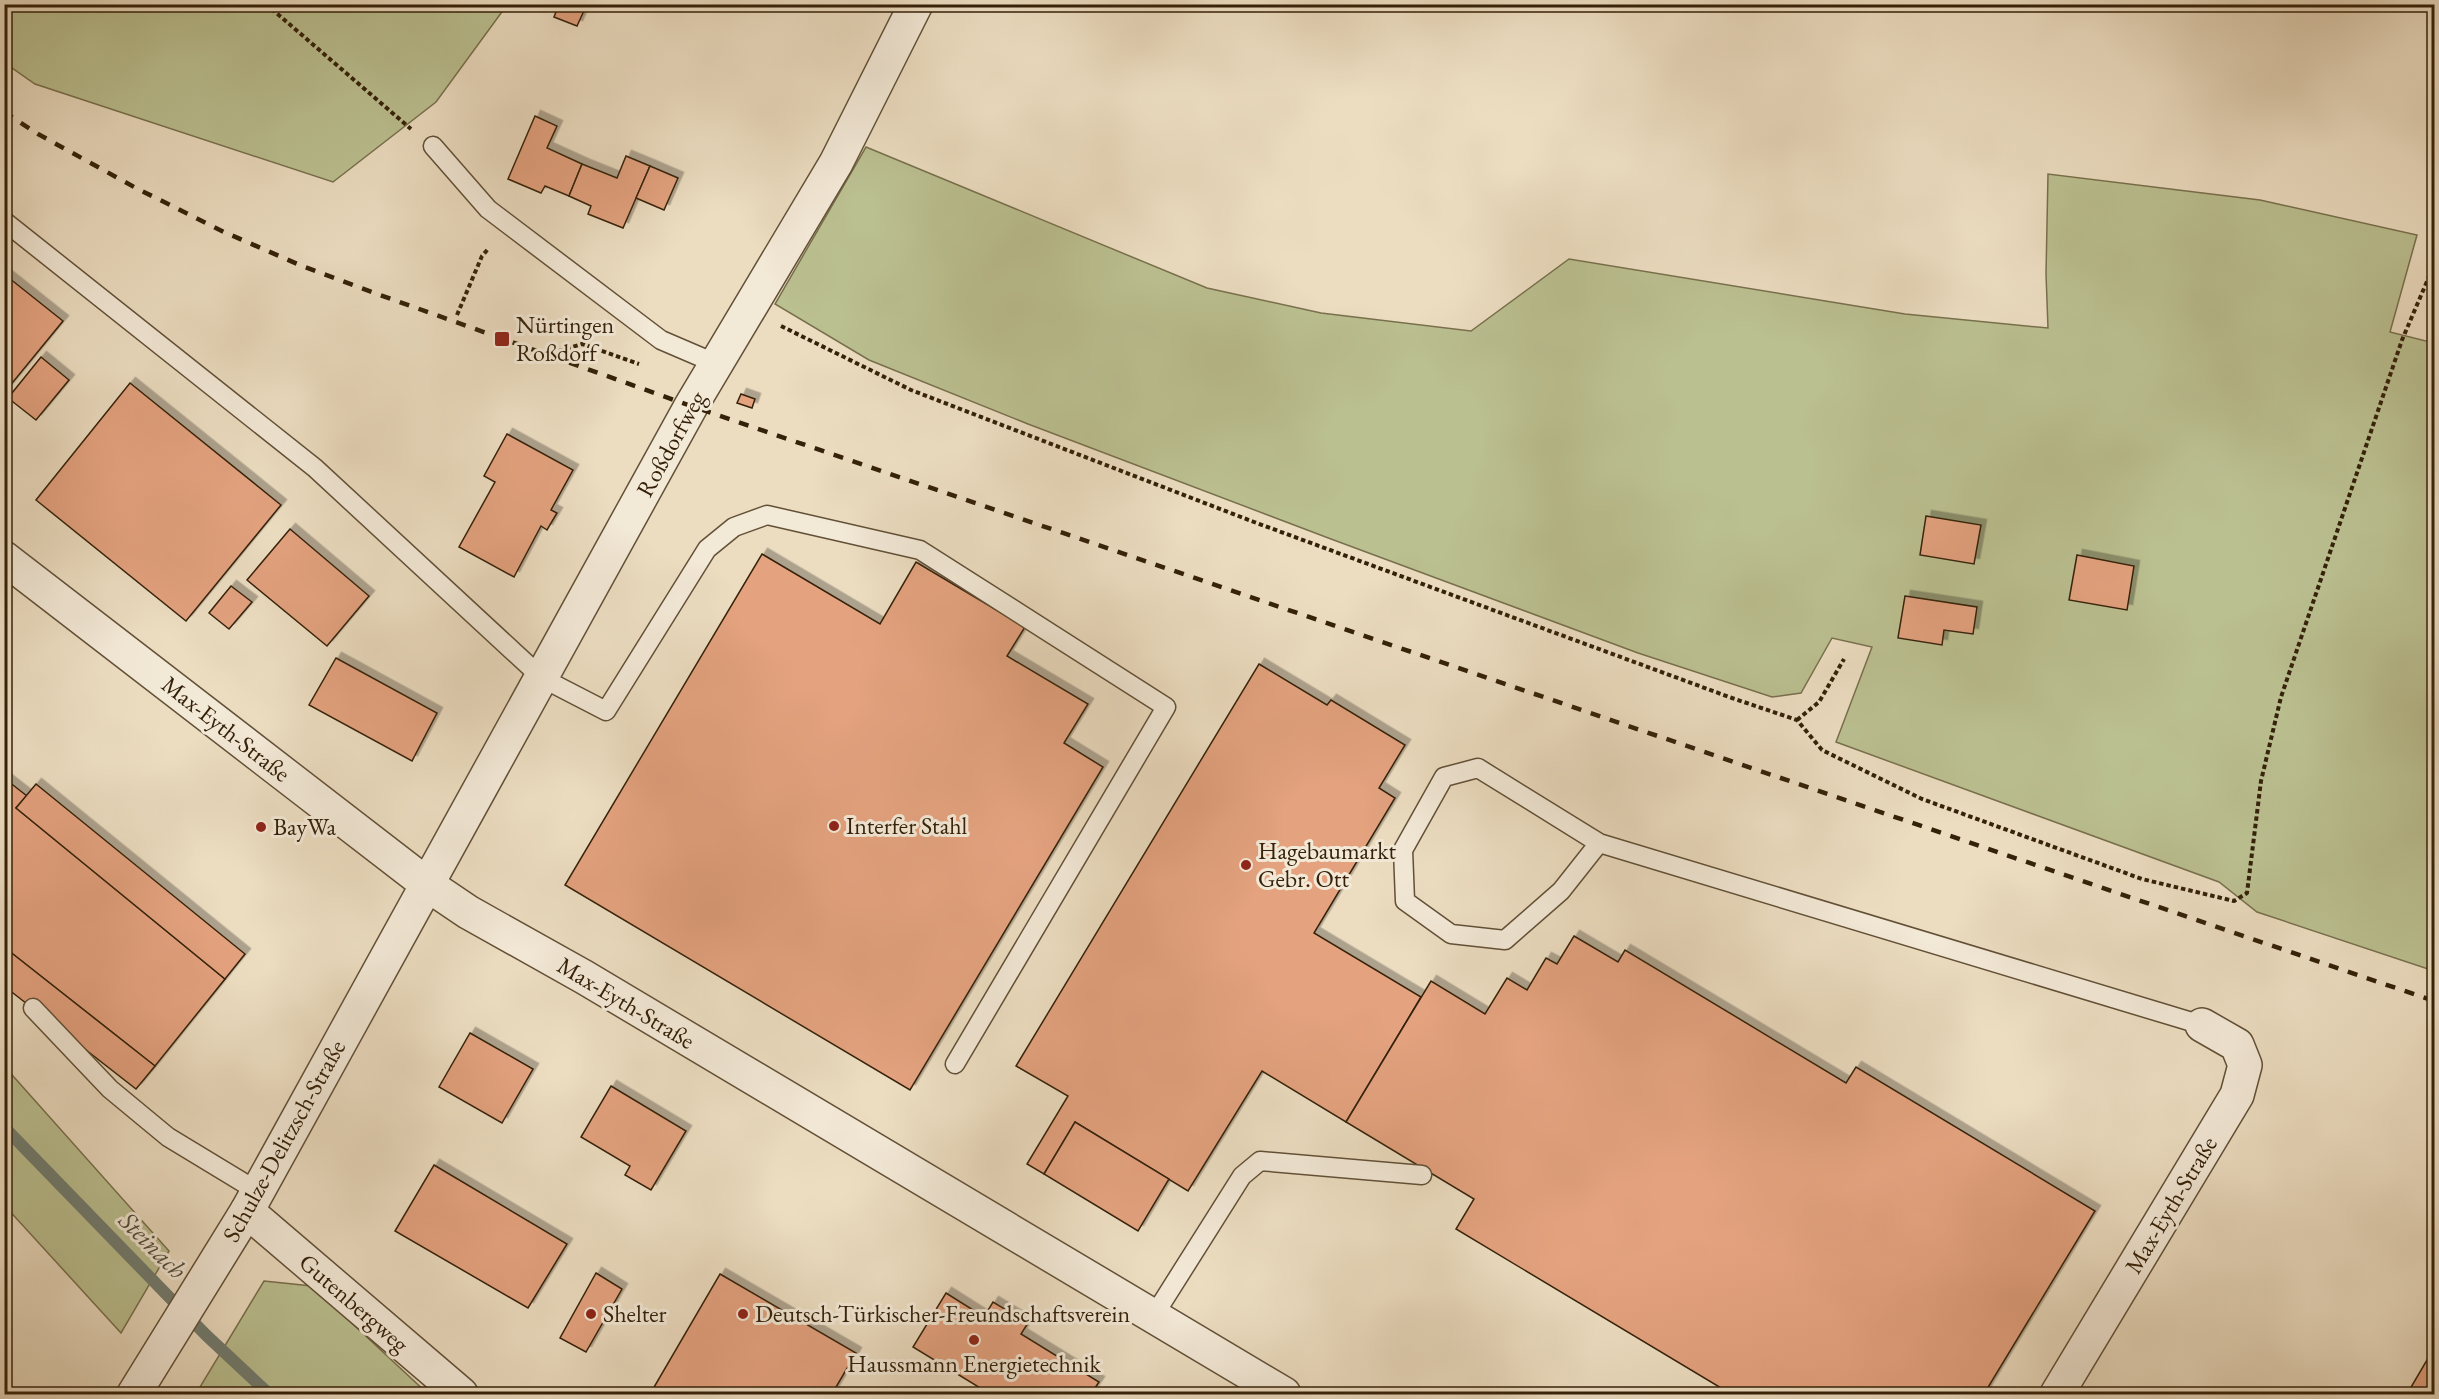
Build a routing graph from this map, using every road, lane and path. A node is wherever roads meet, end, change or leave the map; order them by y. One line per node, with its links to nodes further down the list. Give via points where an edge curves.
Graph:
1 (266, 4): 3 (path)
2 (910, 6): 7 (street, Roßdorfweg, via 836,163)
3 (433, 146): 9 (lane, via 488,209)
4 (4, 221): 14 (lane, via 315,468)
5 (476, 271): 8 (path)
6 (2431, 272): 15 (path, via 2402,340 2281,697 2261,781 2247,893 2234,901 2142,879 1922,799 1822,750)
7 (748, 310): 11 (street, Roßdorfweg); 15 (path, via 911,390 1254,522)
8 (457, 315)
9 (661, 340): 10 (path, via 652,368 582,344); 11 (lane)
10 (559, 351)
11 (717, 364): 14 (street, Roßdorfweg)
12 (4, 558): 17 (street, Max-Eyth-Straße)
13 (1844, 659): 15 (path, via 1819,702)
14 (542, 678): 17 (street, Roßdorfweg); 20 (lane, via 606,711 707,549 734,527 767,515 920,550 1166,707)
15 (1797, 720)
16 (1599, 843): 16 (lane, via 1478,768 1444,777 1403,850 1405,901 1451,934 1505,940 1561,891); 19 (lane)
17 (428, 885): 22 (street, Schulze-Delitzsch-Straße); 23 (street, Max-Eyth-Straße)
18 (33, 1008): 22 (lane, via 110,1089)
19 (2202, 1025): 27 (street, Max-Eyth-Straße, via 2237,1045 2246,1065 2237,1095)
20 (955, 1064)
21 (1422, 1175): 23 (lane, via 1260,1161 1242,1176)
22 (252, 1201): 24 (street, Schulze-Delitzsch-Straße); 25 (street, Gutenbergweg)
23 (1153, 1317): 26 (street, Max-Eyth-Straße)
24 (139, 1387)
25 (461, 1395)
26 (1284, 1395)
27 (2057, 1395)

